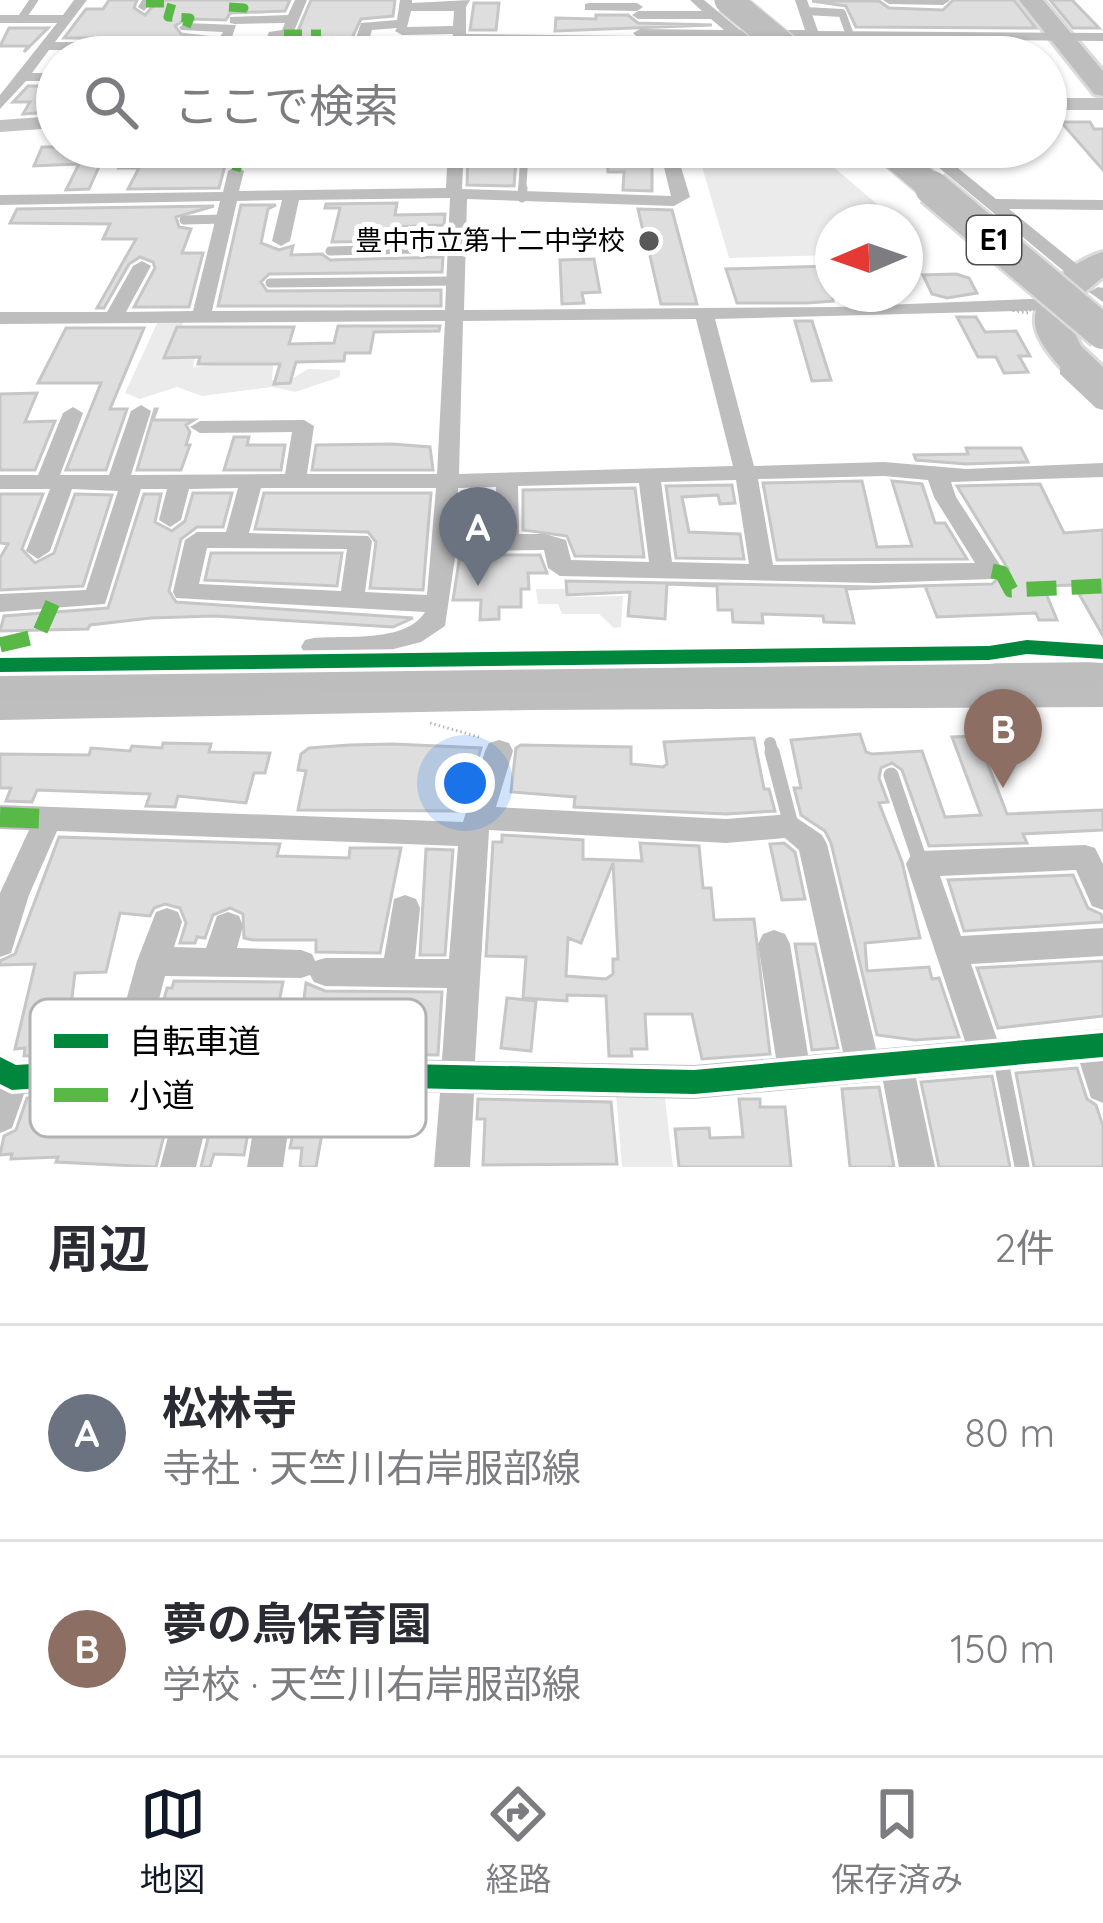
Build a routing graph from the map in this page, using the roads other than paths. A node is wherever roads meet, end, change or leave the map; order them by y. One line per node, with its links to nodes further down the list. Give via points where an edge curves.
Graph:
1 (81, 0): 21 (street)
2 (301, 0): 22 (street)
3 (696, 0): 13 (street); 14 (street)
4 (739, 0): 39 (street)
5 (889, 0): 6 (street)
6 (913, 0): 9 (street); 42 (street)
7 (1031, 0): 44 (highway)
8 (32, 2): 10 (street); 20 (lane)
9 (943, 2)
10 (0, 4)
11 (405, 4): 12 (street); 30 (street, via 403,24 367,26)
12 (462, 4): 32 (street)
13 (717, 5): 14 (street); 25 (street); 37 (highway); 38 (highway, bridge)
14 (637, 6): 16 (street); 33 (street)
15 (803, 6): 26 (street); 27 (lane, via 842,13)
16 (589, 7)
17 (233, 13): 22 (street); 23 (street)
18 (975, 17): 43 (street)
19 (0, 19): 20 (street)
20 (21, 19): 21 (street)
21 (67, 19): 28 (street)
22 (292, 19): 29 (street, via 287,33)
23 (186, 27)
24 (402, 31): 31 (street)
25 (736, 33): 34 (street); 35 (street); 36 (street)
26 (812, 34): 27 (street); 40 (street)
27 (850, 35): 41 (street)
28 (55, 36)
29 (274, 36)
30 (363, 36)
31 (424, 36)
32 (460, 36)
33 (641, 36)
34 (714, 36)
35 (740, 36)
36 (747, 36)
37 (765, 36)
38 (765, 36)
39 (771, 36)
40 (806, 36)
41 (867, 36)
42 (929, 36)
43 (982, 36)
44 (1061, 36)
45 (1103, 37): 46 (street)
46 (1067, 38)
47 (1067, 43): 51 (highway)
48 (36, 62): 49 (street)
49 (24, 77): 50 (street); 54 (street)
50 (36, 77)
51 (1103, 88)
52 (1067, 104): 53 (street)
53 (1103, 104)
54 (0, 105)
55 (36, 123): 56 (street)
56 (0, 125)
57 (455, 168): 66 (street)
58 (524, 168): 68 (lane)
59 (673, 168): 68 (street, via 682,197 674,201)
60 (890, 168): 83 (street)
61 (909, 168): 89 (highway, E1, bridge)
62 (935, 168): 82 (highway, E1)
63 (948, 168): 70 (street)
64 (236, 171): 67 (street)
65 (292, 195): 66 (street); 67 (street); 76 (street)
66 (458, 195): 68 (street); 77 (street)
67 (229, 196): 69 (street); 73 (street)
68 (522, 198)
69 (8, 200): 72 (street)
70 (992, 204): 71 (street); 82 (street)
71 (1103, 205)
72 (0, 219)
73 (224, 219): 74 (lane); 85 (street)
74 (184, 220)
75 (397, 235): 77 (lane)
76 (281, 241)
77 (457, 241): 78 (lane); 80 (street)
78 (330, 250)
79 (142, 266): 88 (street)
80 (454, 281): 81 (lane); 86 (street)
81 (270, 284)
82 (1099, 287): 83 (highway); 90 (highway, via 1072,322 1078,345)
83 (1040, 309): 84 (street); 91 (highway, via 1055,338); 92 (street, via 1048,342)
84 (704, 315): 86 (street); 98 (street)
85 (201, 317): 86 (street); 88 (street)
86 (452, 317): 101 (street)
87 (0, 318): 88 (street)
88 (112, 319)
89 (1103, 332)
90 (1103, 368)
91 (1103, 387)
92 (1103, 404)
93 (141, 411): 106 (street)
94 (74, 413): 103 (street)
95 (200, 427): 105 (street, via 304,426)
96 (937, 473): 97 (street); 98 (street); 114 (street, via 992,571)
97 (1101, 473)
98 (745, 474): 99 (street); 114 (street)
99 (649, 476): 100 (street); 113 (street)
100 (507, 479): 101 (street); 110 (street)
101 (447, 481): 105 (street); 111 (street)
102 (0, 482): 103 (street)
103 (55, 483): 106 (street); 112 (street)
104 (251, 483): 105 (street); 107 (street); 109 (street)
105 (295, 483)
106 (124, 484): 107 (street); 116 (street, via 96,598)
107 (179, 484): 108 (street)
108 (170, 520)
109 (236, 540): 115 (street, via 360,541); 115 (street, via 197,540 185,592)
110 (507, 542): 111 (street); 113 (street, via 557,546 560,568)
111 (445, 543): 117 (street)
112 (38, 551)
113 (661, 567): 114 (street)
114 (762, 574)
115 (352, 598): 117 (street)
116 (0, 603)
117 (439, 604): 119 (street, via 428,630)
118 (1103, 652): 119 (street)
119 (246, 660): 120 (street)
120 (0, 665)
121 (1103, 697): 122 (street)
122 (0, 710)
123 (770, 742): 129 (lane)
124 (499, 752): 128 (street)
125 (891, 775): 130 (lane)
126 (0, 817): 127 (street)
127 (48, 819): 128 (street); 131 (street)
128 (475, 826): 129 (street); 143 (street)
129 (791, 826): 147 (street, via 812,844)
130 (921, 864): 132 (street, via 1085,857); 139 (street)
131 (7, 895): 137 (street)
132 (1103, 897)
133 (405, 908): 142 (street)
134 (167, 922): 140 (street)
135 (228, 926): 141 (street)
136 (1103, 942): 139 (street)
137 (0, 943)
138 (774, 944): 151 (street)
139 (950, 951): 146 (street)
140 (153, 961): 141 (street); 144 (street)
141 (216, 965): 142 (street)
142 (398, 973): 143 (street)
143 (464, 974): 150 (street)
144 (143, 999)
145 (1097, 1045): 146 (street); 152 (street)
146 (992, 1052): 147 (street); 156 (lane)
147 (879, 1065): 151 (street); 160 (street)
148 (6, 1073): 153 (street)
149 (426, 1075): 150 (street)
150 (458, 1075): 151 (street, via 694,1082); 159 (street)
151 (795, 1075)
152 (1103, 1086)
153 (0, 1116)
154 (186, 1137): 157 (street)
155 (270, 1137): 158 (street)
156 (1022, 1166)
157 (178, 1167)
158 (265, 1167)
159 (452, 1167)
160 (917, 1167)

